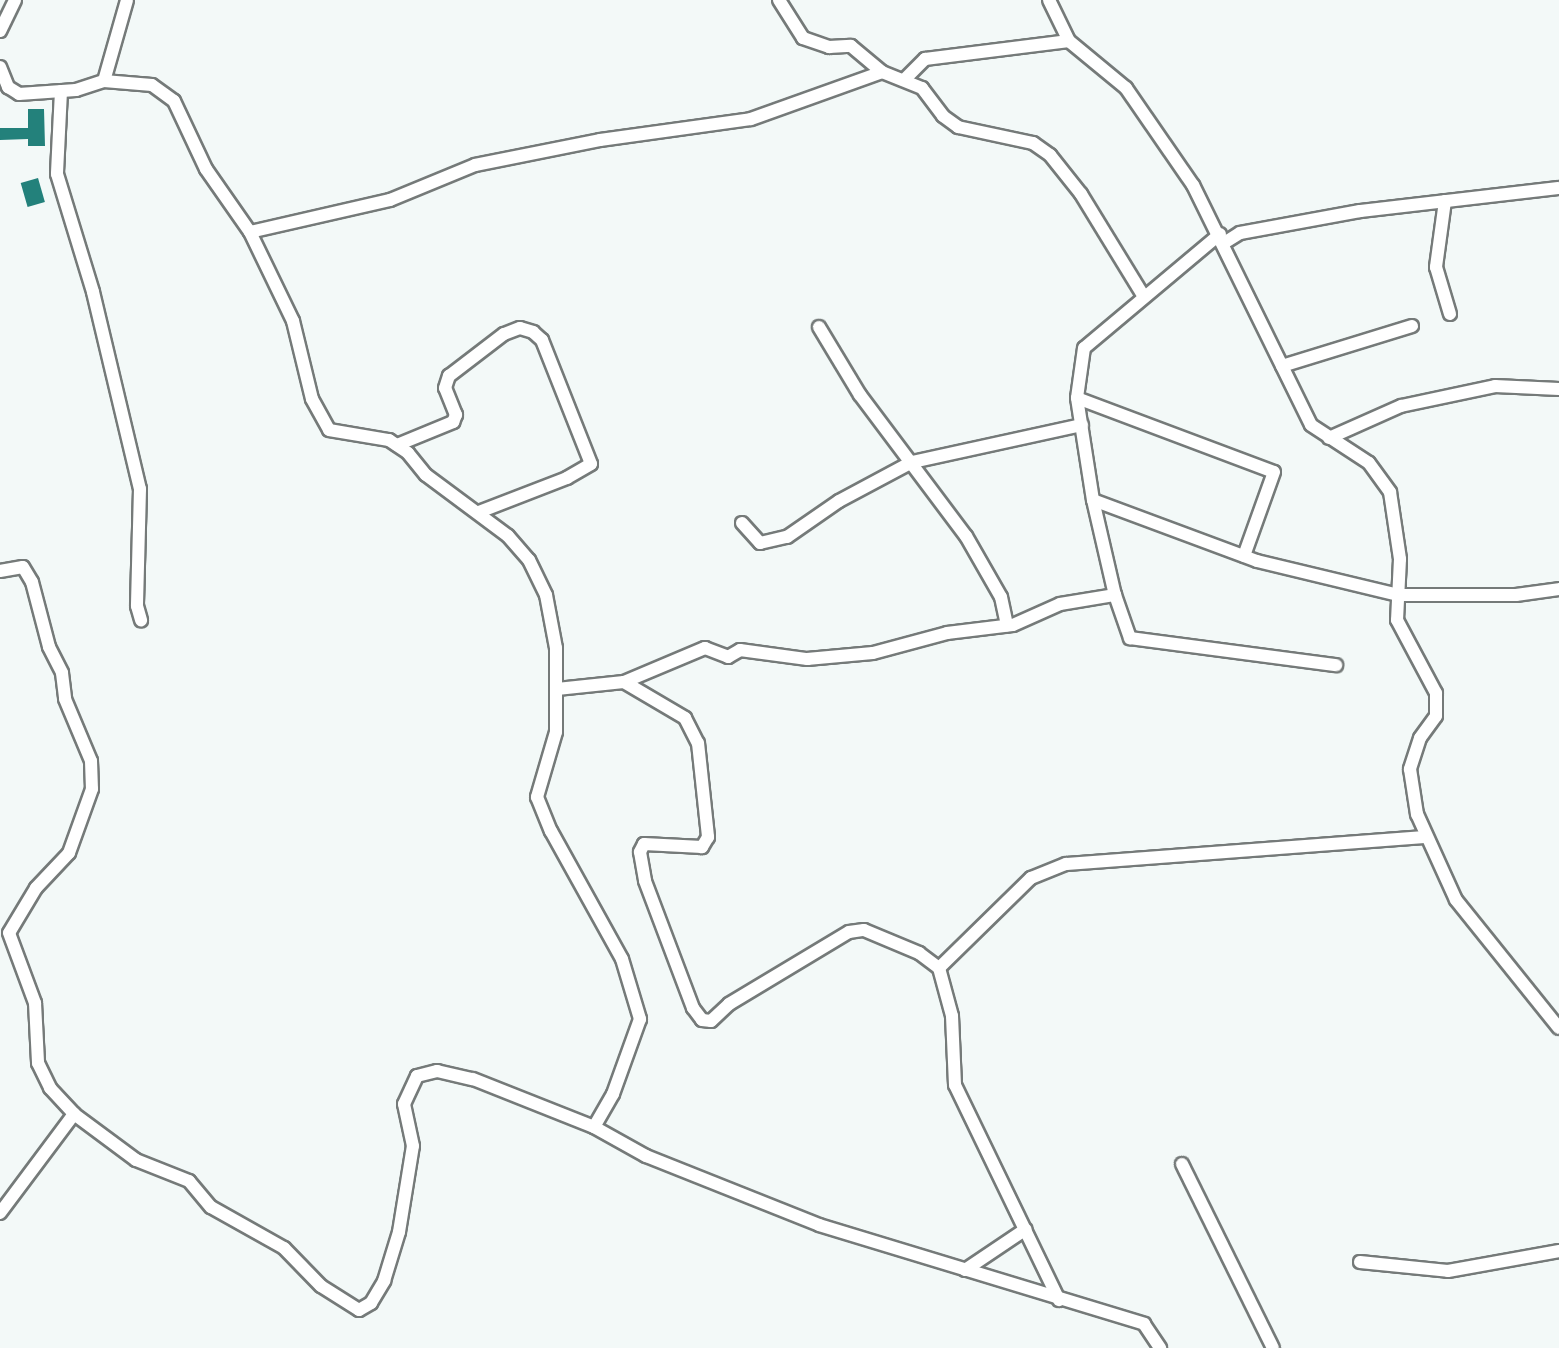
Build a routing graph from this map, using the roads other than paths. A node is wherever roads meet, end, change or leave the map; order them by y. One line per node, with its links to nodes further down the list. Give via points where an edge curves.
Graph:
1 (15, 0): 5 (street)
2 (127, 0): 10 (street)
3 (779, 0): 8 (street, via 803,38 829,47 851,46)
4 (1050, 0): 6 (street)
5 (0, 31)
6 (1069, 41): 9 (street, via 925,59); 15 (street, via 1126,88 1160,132)
7 (0, 70): 11 (street, via 8,87 19,94)
8 (882, 72): 9 (street); 14 (street, via 751,119 600,140 475,165 390,200)
9 (904, 80): 16 (street, via 922,88 943,116 958,127 1034,143 1050,155 1082,194)
10 (104, 81): 11 (street); 14 (street, via 152,85 174,102 206,169)
11 (61, 91): 35 (street, via 58,174 93,292 140,489 137,606)
12 (1559, 188): 13 (street)
13 (1445, 201): 15 (street); 17 (street, via 1436,267)
14 (250, 232): 25 (street, via 293,321 312,399 329,430 363,433)
15 (1222, 238): 16 (street); 20 (street)
16 (1143, 295): 22 (street, via 1084,348)
17 (1450, 314)
18 (1412, 326): 20 (street)
19 (819, 327): 26 (street, via 846,375)
20 (1282, 366): 24 (street, via 1311,425)
21 (1559, 389): 24 (street, via 1495,386 1401,406)
22 (1077, 398): 23 (street); 30 (street, via 1274,472)
23 (1082, 425): 26 (street); 27 (street)
24 (1329, 438): 34 (street, via 1369,463 1390,492 1400,559)
25 (397, 445): 28 (street, via 426,475); 28 (street, via 453,422 456,415 445,388 449,376 504,334 520,328 534,332 542,340 591,464)
26 (912, 462): 29 (street, via 839,501 787,537 760,543); 36 (street, via 986,569 1002,597)
27 (1093, 500): 30 (street); 33 (street)
28 (479, 512): 39 (street, via 529,560 546,595 556,648)
29 (742, 523)
30 (1244, 556): 34 (street)
31 (0, 571): 41 (street, via 23,567 32,582 49,647 62,673 65,699 91,761 92,789 69,853 36,888)
32 (1559, 589): 34 (street, via 1516,595)
33 (1115, 595): 36 (street, via 1060,604); 37 (street, via 1130,638)
34 (1399, 595): 40 (street, via 1397,620 1436,694 1436,716 1420,738 1410,769)
35 (141, 620)
36 (1007, 625): 38 (street, via 947,633 873,653 807,659 764,650 740,650 728,657 705,648)
37 (1336, 664)
38 (624, 682): 39 (street); 42 (street, via 685,718 698,743 709,837 702,847 644,844 640,852 645,881 693,1008 702,1020 711,1021 729,1004 849,932 864,930 919,953)
39 (556, 689): 45 (street, via 556,733 537,797 551,831 607,927 640,1019 622,1073)
40 (1425, 837): 42 (street, via 1066,864 1031,878); 43 (street, via 1456,900)
41 (5, 935): 44 (street, via 35,1003 38,1062 50,1088)
42 (939, 968): 48 (street, via 952,1016 955,1085)
43 (1559, 1028)
44 (74, 1114): 45 (street, via 136,1160 189,1181 211,1207 284,1248 321,1286 359,1310 371,1303 384,1281 399,1232 413,1146 404,1104 417,1076 437,1071 472,1079); 47 (street)
45 (594, 1127): 51 (street, via 646,1156 820,1225)
46 (1182, 1164): 54 (street)
47 (0, 1213)
48 (1026, 1229): 51 (street); 52 (street)
49 (1559, 1251): 50 (street, via 1448,1271)
50 (1360, 1262)
51 (965, 1270): 52 (street)
52 (1059, 1300): 53 (street, via 1144,1324)
53 (1160, 1348)
54 (1273, 1348)

